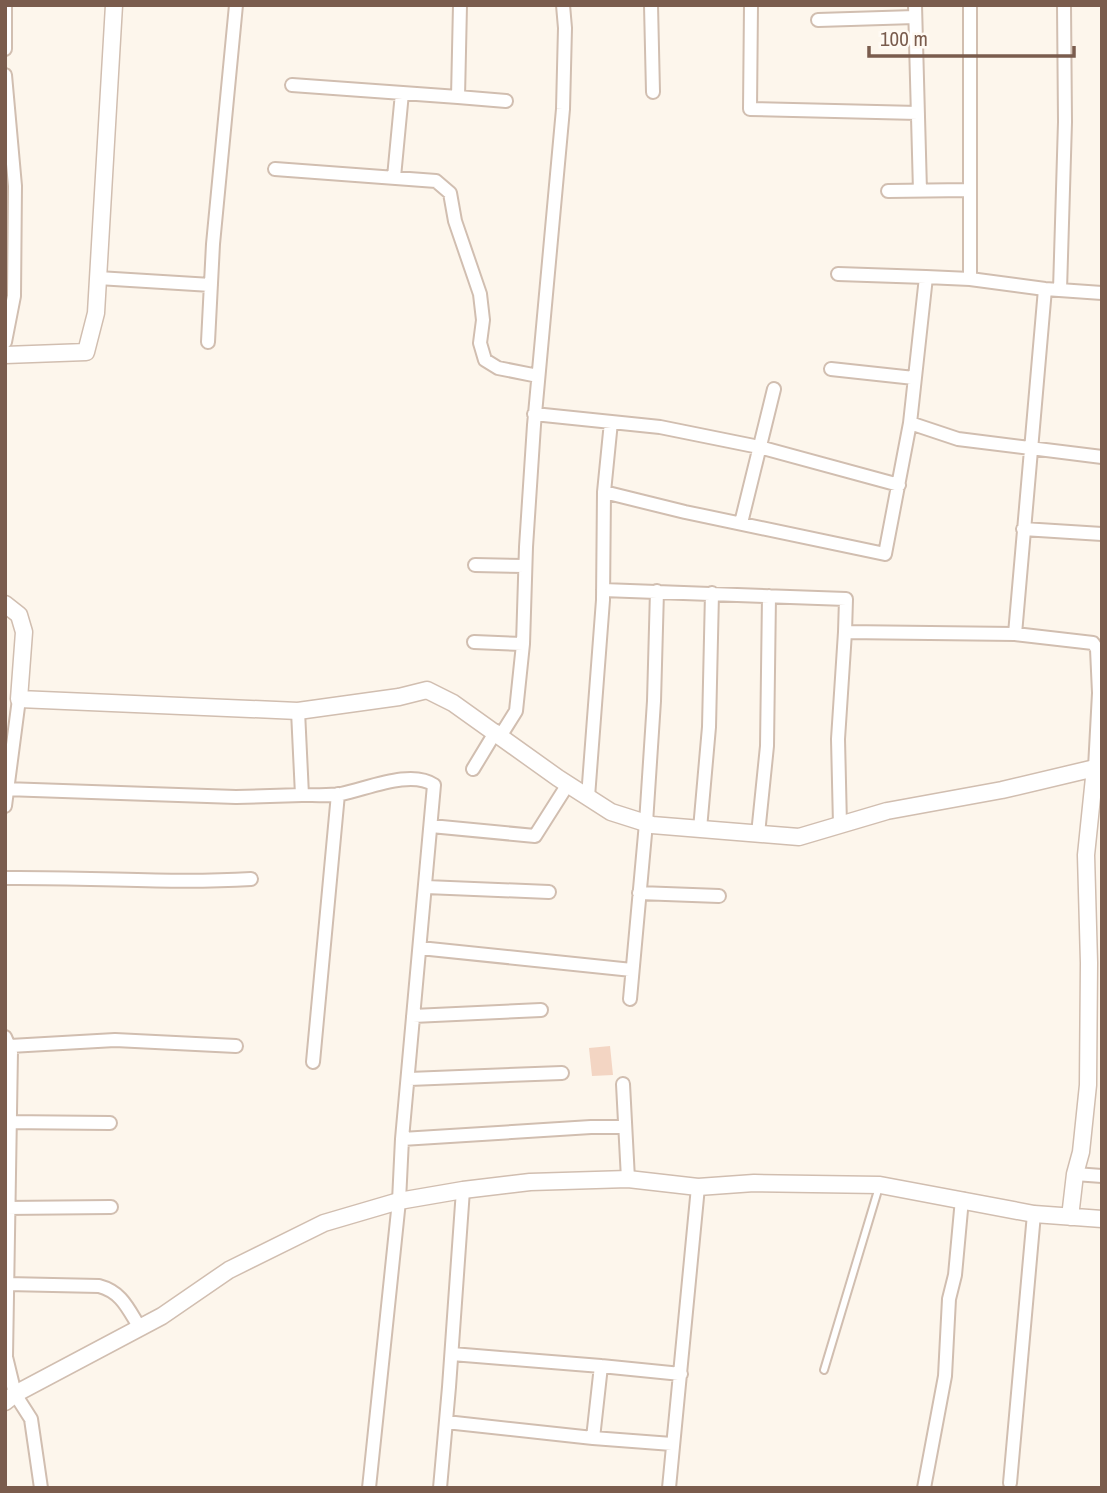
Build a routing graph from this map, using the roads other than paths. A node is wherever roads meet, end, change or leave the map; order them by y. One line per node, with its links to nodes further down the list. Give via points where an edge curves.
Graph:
1 (5, 5): 12 (street)
2 (114, 5): 26 (street)
3 (236, 5): 29 (street)
4 (460, 5): 17 (street)
5 (563, 5): 37 (street, via 563,109)
6 (651, 5): 15 (street)
7 (751, 5): 19 (street, via 750,109)
8 (970, 5): 22 (street)
9 (1064, 5): 31 (street)
10 (915, 11): 11 (street); 19 (street)
11 (818, 20)
12 (5, 49)
13 (5, 75): 33 (street, via 15,186 14,296)
14 (292, 85): 16 (street)
15 (653, 92)
16 (402, 93): 17 (street); 21 (street)
17 (458, 97): 18 (street)
18 (506, 101)
19 (918, 113): 24 (street)
20 (275, 169): 21 (street)
21 (394, 177): 37 (street, via 436,181 450,192 480,294 480,343 485,360 498,368)
22 (968, 190): 24 (street); 28 (street)
23 (888, 191): 24 (street)
24 (920, 191)
25 (838, 274): 27 (street)
26 (98, 278): 29 (street); 35 (street, via 96,313 86,352)
27 (926, 278): 28 (street); 38 (street)
28 (970, 279): 30 (street)
29 (211, 285): 34 (street)
30 (1045, 289): 31 (street); 44 (street)
31 (1060, 290): 32 (street)
32 (1102, 293)
33 (5, 342)
34 (208, 342)
35 (5, 355)
36 (831, 369): 38 (street)
37 (538, 376): 40 (street)
38 (914, 378): 42 (street)
39 (774, 388): 43 (street)
40 (534, 414): 41 (street); 52 (street)
41 (611, 422): 43 (street); 47 (street)
42 (910, 423): 44 (street, via 958,439); 46 (street)
43 (758, 447): 46 (street); 48 (street)
44 (1032, 450): 45 (street); 49 (street)
45 (1102, 457)
46 (900, 485): 48 (street, via 885,554)
47 (604, 492): 48 (street); 53 (street)
48 (741, 523)
49 (1023, 529): 50 (street); 59 (street)
50 (1102, 534)
51 (475, 565): 52 (street)
52 (525, 566): 61 (street)
53 (603, 590): 54 (street); 72 (street)
54 (657, 591): 55 (street); 74 (street)
55 (712, 593): 56 (street); 77 (street, via 709,727)
56 (769, 596): 58 (street, via 846,599); 78 (street, via 767,746)
57 (5, 604): 63 (street, via 19,615 24,632)
58 (845, 632): 59 (street); 75 (street, via 838,739)
59 (1015, 634): 62 (street, via 1093,643)
60 (474, 642): 61 (street)
61 (523, 644): 65 (street, via 516,711)
62 (1100, 688): 66 (street)
63 (19, 699): 64 (street); 69 (street)
64 (298, 711): 65 (street, via 427,690); 71 (street)
65 (498, 733): 67 (street); 68 (street)
66 (1098, 768): 75 (street, via 887,811); 88 (street, via 1086,855)
67 (473, 769)
68 (568, 784): 72 (street); 76 (street, via 534,836)
69 (6, 789): 71 (street); 73 (street)
70 (338, 794): 71 (street); 76 (street, via 404,779 426,780 434,785); 93 (street)
71 (302, 795)
72 (588, 797): 74 (street, via 611,812)
73 (5, 806)
74 (646, 823): 77 (street); 83 (street)
75 (840, 825): 78 (street, via 799,837)
76 (431, 826): 81 (street)
77 (700, 829): 78 (street)
78 (758, 834)
79 (5, 878): 80 (street)
80 (251, 879)
81 (426, 887): 82 (street); 85 (street)
82 (549, 892)
83 (639, 893): 84 (street); 86 (street)
84 (719, 897)
85 (420, 948): 86 (street); 90 (street)
86 (632, 970): 87 (street)
87 (630, 999)
88 (1095, 1002): 101 (street)
89 (541, 1010): 90 (street)
90 (413, 1016): 95 (street)
91 (8, 1042): 92 (street, via 115,1040); 97 (street)
92 (236, 1046)
93 (313, 1062)
94 (562, 1073): 95 (street)
95 (409, 1079): 100 (street)
96 (623, 1084): 99 (street)
97 (7, 1122): 98 (street); 110 (street)
98 (110, 1123)
99 (624, 1127): 100 (street); 103 (street)
100 (402, 1139): 108 (street)
101 (1075, 1174): 102 (street); 112 (street)
102 (1102, 1176)
103 (628, 1180): 105 (street); 106 (street, via 530,1182)
104 (880, 1185): 105 (street); 107 (street); 119 (lane)
105 (698, 1187): 120 (street)
106 (463, 1190): 108 (street); 116 (street)
107 (962, 1199): 111 (street); 130 (street, via 955,1275 948,1299 945,1376)
108 (400, 1201): 115 (street, via 324,1223 283,1241); 127 (street)
109 (111, 1207): 110 (street)
110 (7, 1208): 114 (street)
111 (1034, 1214): 112 (street); 125 (street)
112 (1070, 1217): 113 (street)
113 (1102, 1219)
114 (6, 1292): 115 (street, via 109,1288 117,1292); 117 (street)
115 (140, 1328): 121 (street)
116 (452, 1354): 118 (street); 122 (street)
117 (6, 1357): 121 (street)
118 (601, 1366): 120 (street); 123 (street)
119 (824, 1370)
120 (681, 1374): 124 (street)
121 (10, 1398): 126 (street, via 31,1419)
122 (446, 1422): 123 (street); 128 (street)
123 (593, 1438): 124 (street)
124 (672, 1444): 129 (street)
125 (1010, 1483)
126 (41, 1488)
127 (369, 1488)
128 (440, 1488)
129 (669, 1488)
130 (924, 1488)

